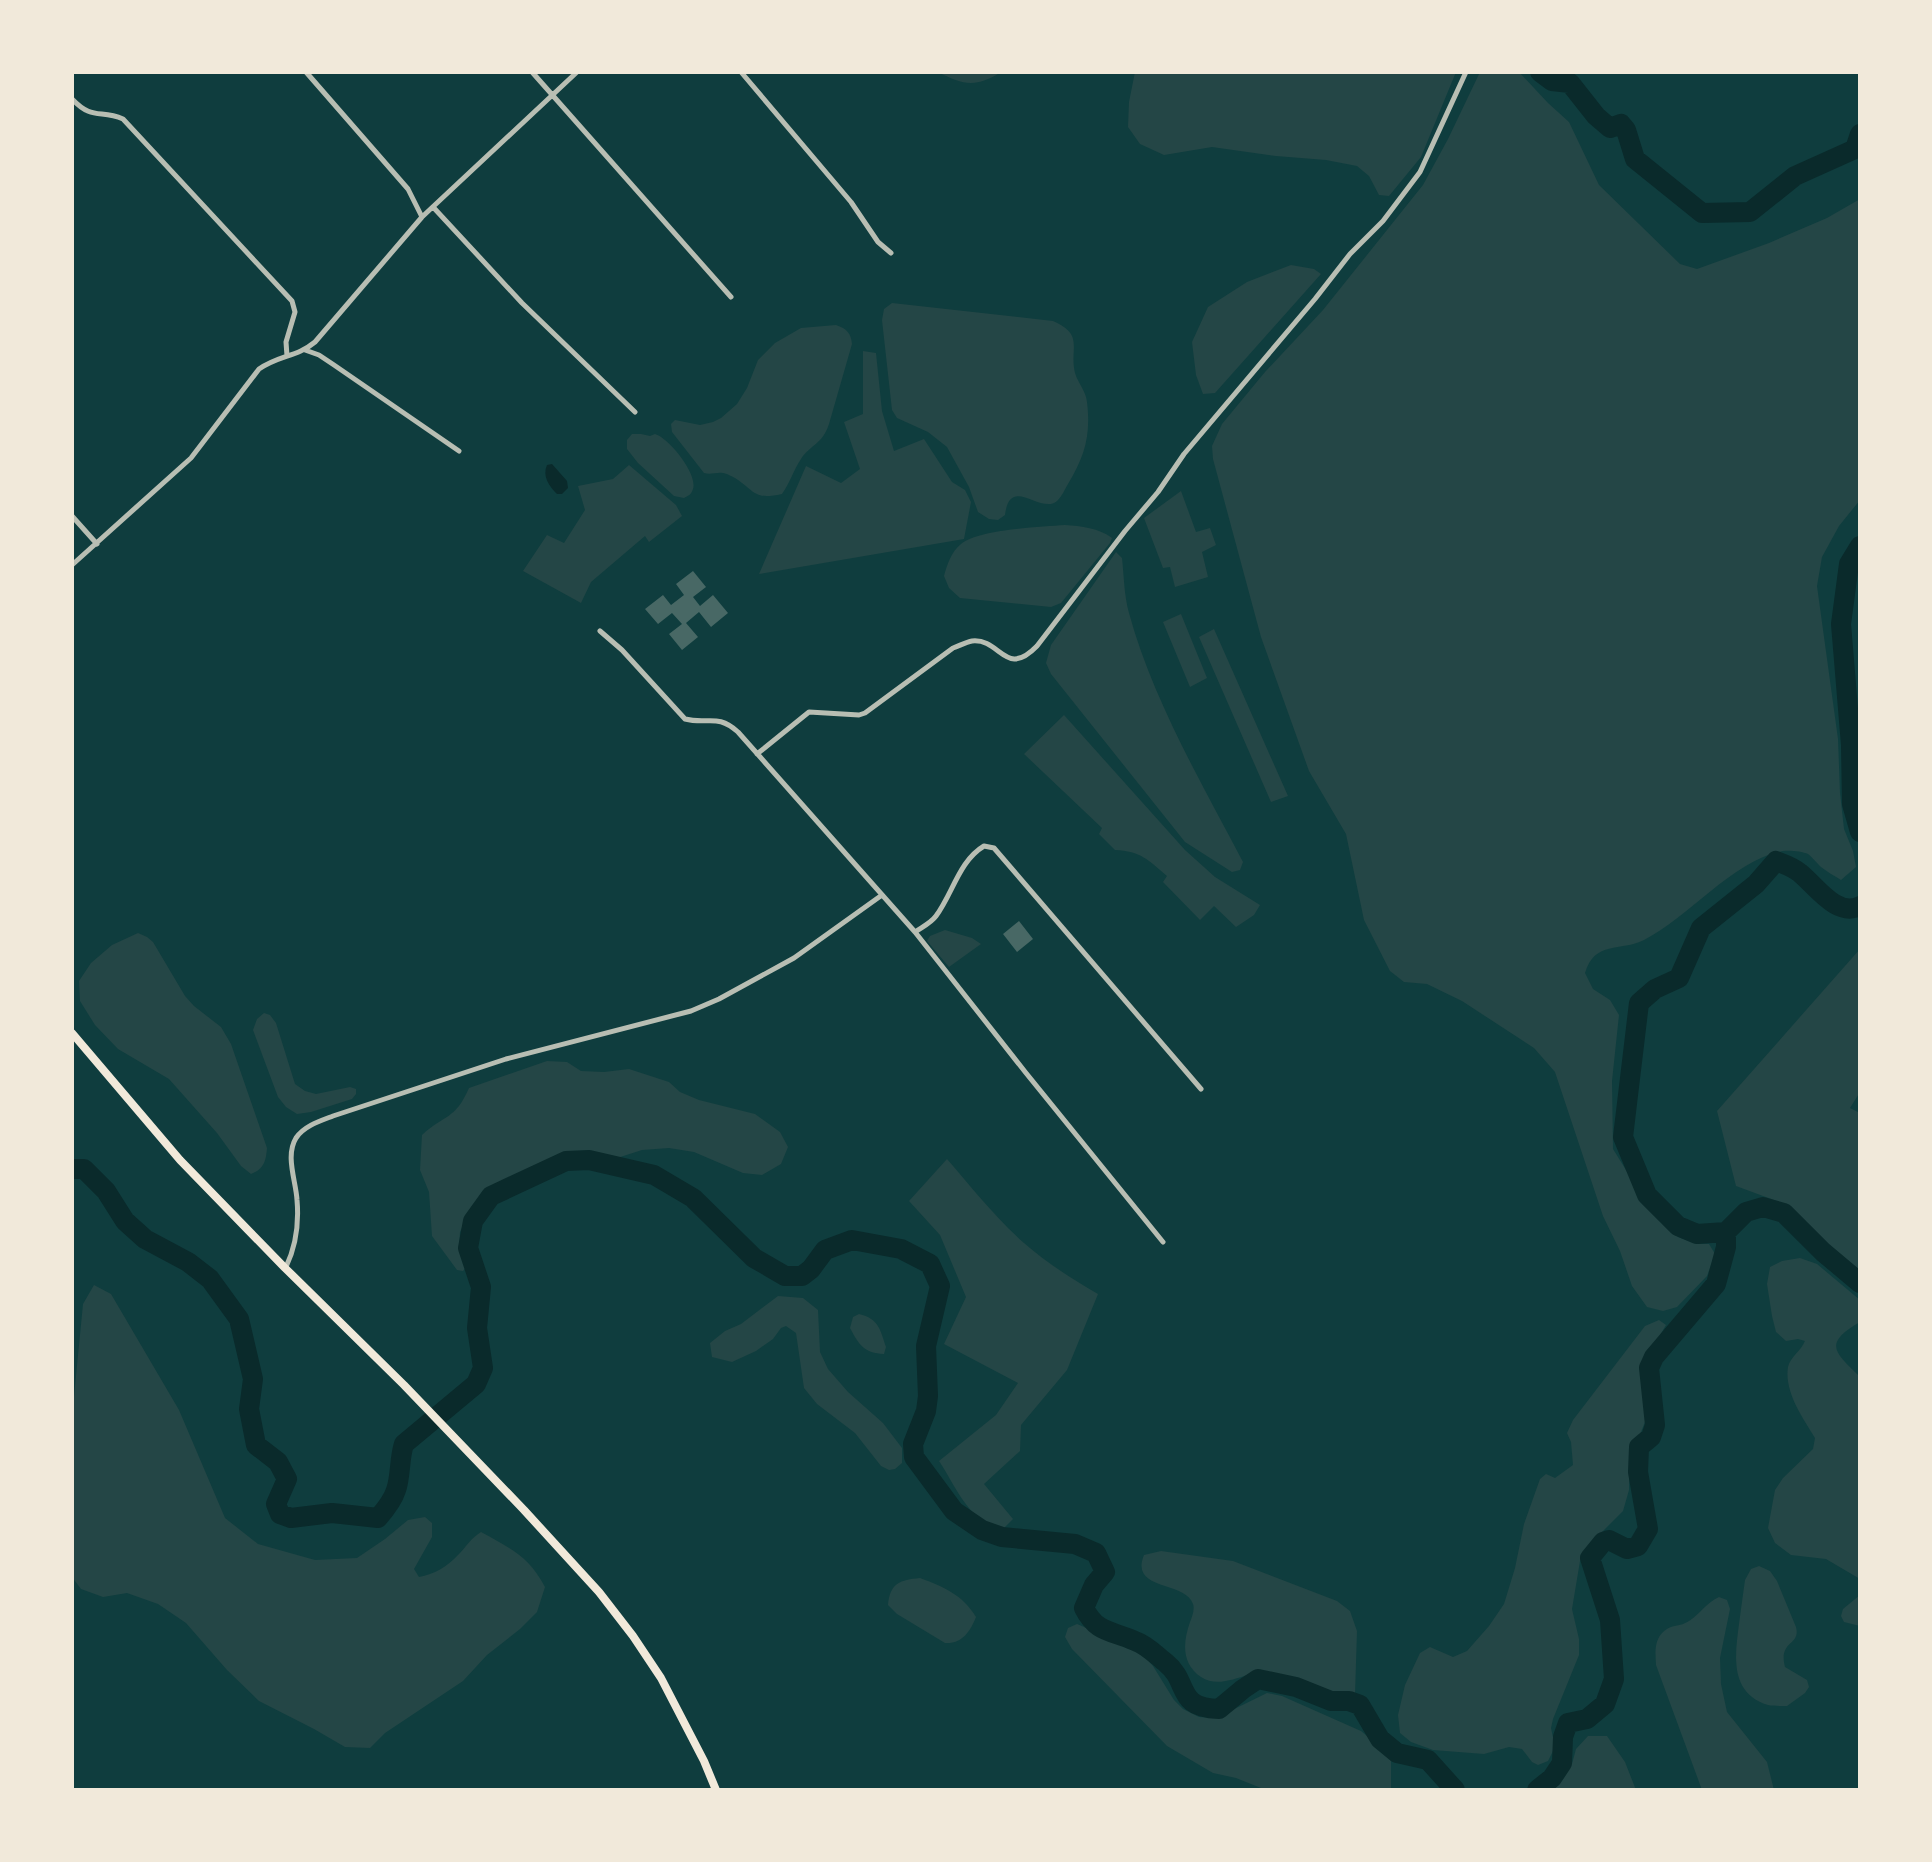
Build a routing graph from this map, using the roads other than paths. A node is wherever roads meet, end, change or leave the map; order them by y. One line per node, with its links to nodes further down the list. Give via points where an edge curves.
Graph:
1 (306, 72): 9 (street, via 408,189)
2 (532, 72): 6 (street)
3 (577, 72): 6 (street)
4 (741, 72): 10 (street)
5 (1466, 72): 20 (street, via 1420,172 1184,454 1027,656 1010,658 970,641 865,713 809,712)
6 (552, 94): 8 (street); 11 (street)
7 (72, 99): 13 (street, via 87,113 123,119 292,301)
8 (433, 207): 9 (street); 14 (street)
9 (422, 217): 12 (street)
10 (891, 253)
11 (731, 297)
12 (305, 350): 13 (street); 15 (street)
13 (287, 356): 17 (street, via 259,369 191,458)
14 (635, 412)
15 (459, 451)
16 (72, 516): 17 (street)
17 (97, 544): 18 (street)
18 (72, 565)
19 (600, 631): 20 (street, via 685,719 730,724)
20 (757, 754): 21 (street)
21 (882, 895): 22 (street); 26 (street, via 794,958 691,1011 506,1059 307,1127 292,1147 296,1235)
22 (915, 932): 24 (street, via 935,919 973,854 984,846 994,848); 25 (street)
23 (72, 1033): 26 (main road, via 180,1160)
24 (1201, 1089)
25 (1163, 1242)
26 (285, 1268): 27 (main road, via 589,1581 661,1678)
27 (716, 1790)

